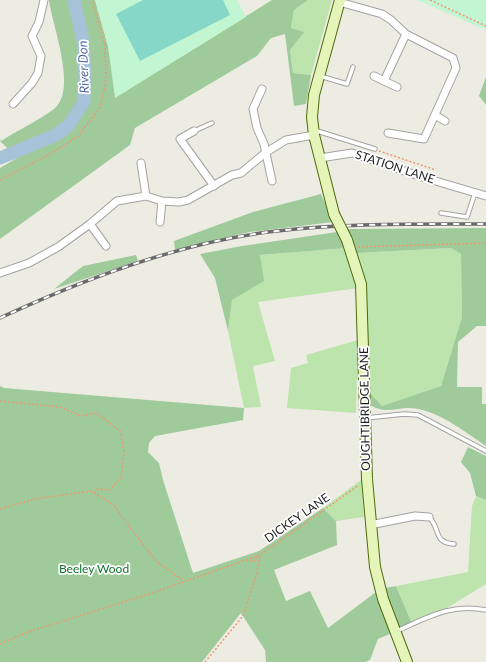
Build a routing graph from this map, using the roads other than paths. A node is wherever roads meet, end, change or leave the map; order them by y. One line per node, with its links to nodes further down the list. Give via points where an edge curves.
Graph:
1 (44, 0): 10 (street, via 39,22 32,36 42,56 38,73 32,84)
2 (339, 1): 3 (street, via 382,14); 5 (street)
3 (406, 34): 7 (street); 11 (street, via 452,58 456,68)
4 (353, 67): 5 (lane, via 347,84)
5 (319, 76): 15 (street, via 314,94)
6 (374, 76): 7 (street)
7 (384, 81): 8 (street)
8 (396, 87)
9 (262, 89): 18 (street, via 253,109)
10 (13, 104)
11 (435, 115): 12 (street); 16 (street, via 424,139)
12 (446, 120)
13 (212, 123): 14 (lane)
14 (194, 131): 22 (street, via 180,139)
15 (313, 132): 17 (lane, via 324,131); 18 (street, via 286,140); 19 (street)
16 (388, 133)
17 (375, 149)
18 (265, 152): 21 (street); 22 (street, via 241,173 232,175)
19 (320, 158): 23 (street, STATION LANE, via 352,153); 32 (street, OUGHTIBRIDGE LANE, bridge, via 334,214 349,244 361,284)
20 (142, 163): 24 (street)
21 (272, 181)
22 (214, 186): 26 (street, via 188,200)
23 (476, 192): 25 (street, STATION LANE); 27 (lane, via 466,217)
24 (146, 196): 26 (street); 29 (street, via 117,201)
25 (486, 196)
26 (162, 201): 28 (street)
27 (441, 213)
28 (160, 222)
29 (90, 224): 30 (street); 31 (street, via 58,247 29,263)
30 (106, 246)
31 (0, 273)
32 (366, 418): 33 (lane, via 418,415); 35 (street, OUGHTIBRIDGE LANE)
33 (486, 451)
34 (429, 517): 35 (street, via 415,516); 36 (lane, via 434,522 441,540 445,544)
35 (370, 525): 38 (street, OUGHTIBRIDGE LANE, via 375,567)
36 (454, 544)
37 (486, 610): 38 (lane, via 472,608 442,611)
38 (396, 632): 39 (street, OUGHTIBRIDGE LANE)
39 (407, 662)

